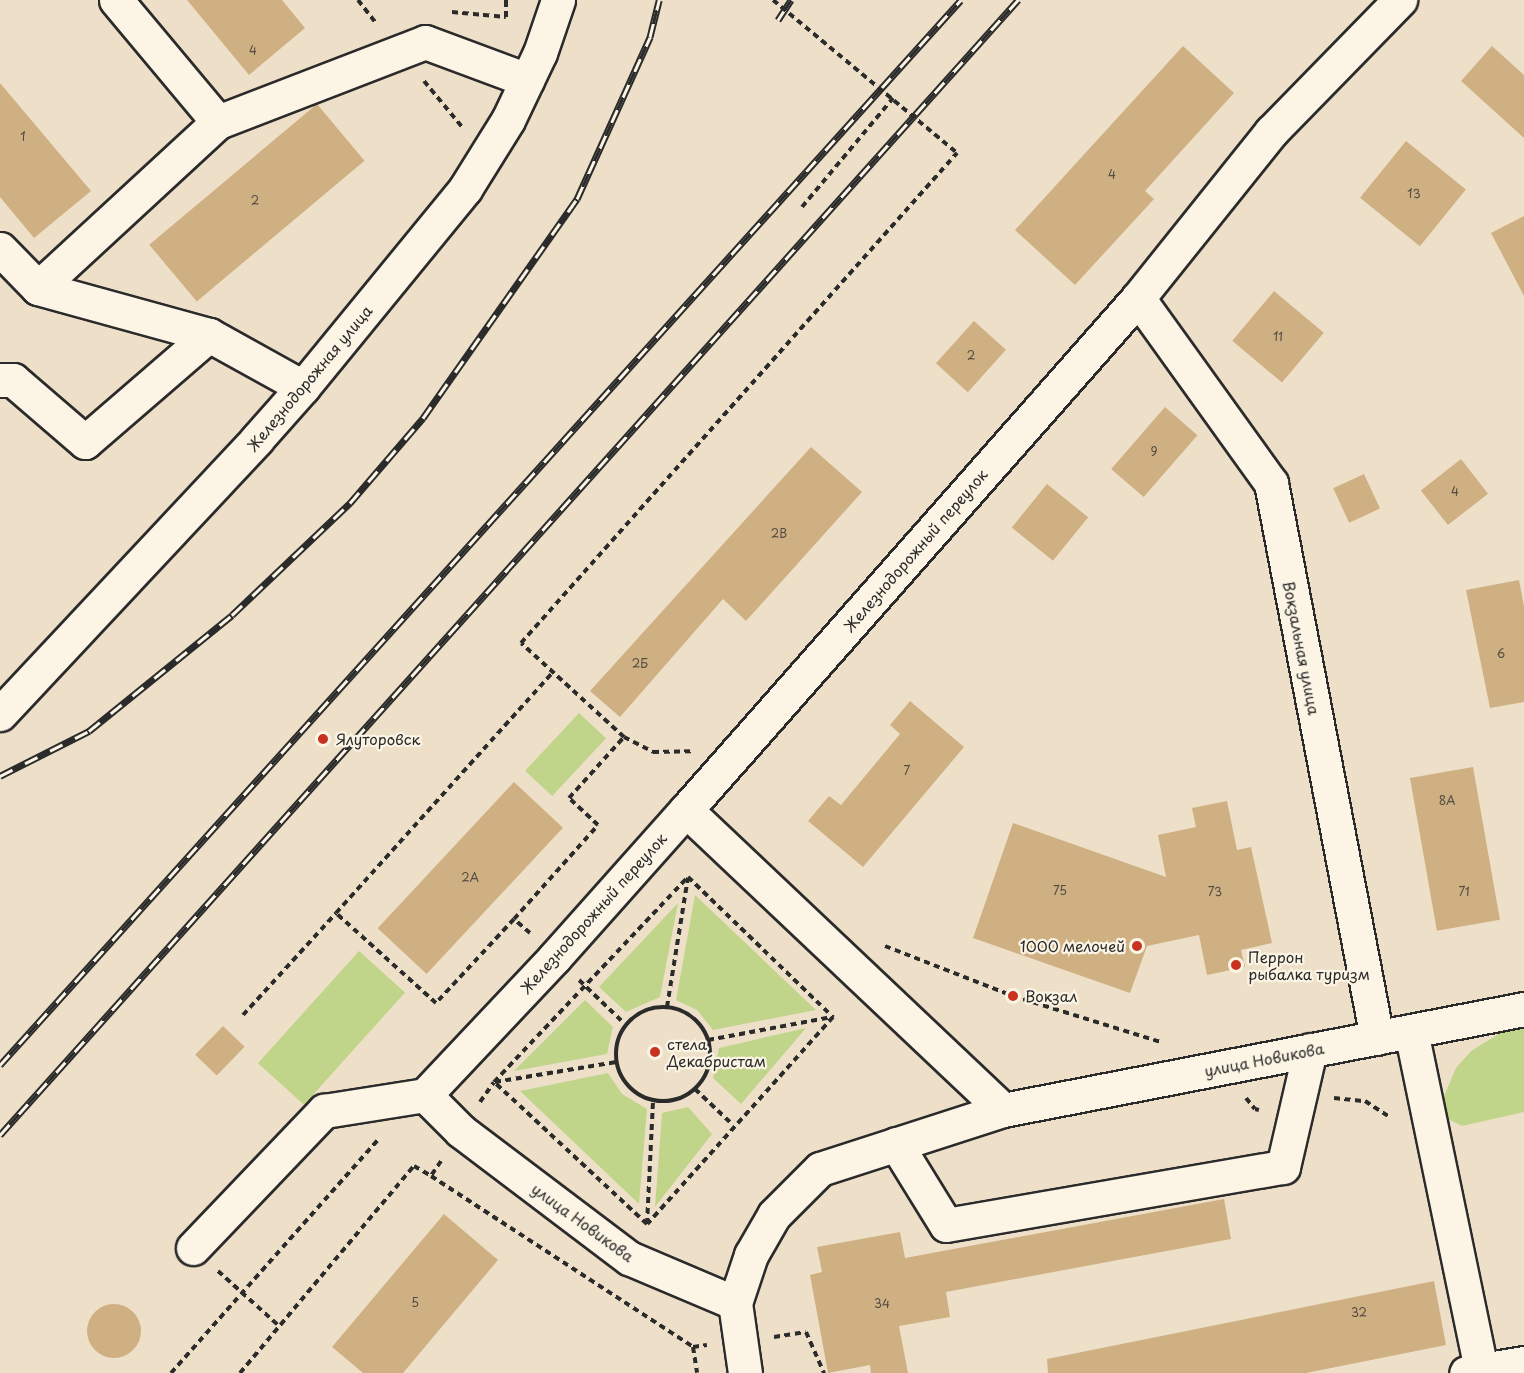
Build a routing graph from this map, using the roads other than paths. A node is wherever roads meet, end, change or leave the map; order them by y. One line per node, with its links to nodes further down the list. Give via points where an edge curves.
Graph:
1 (116, 0): 5 (street)
2 (558, 0): 4 (street, Железнодорожная улица)
3 (1400, 0): 8 (street, Железнодорожный переулок, via 1271,132)
4 (526, 80): 5 (street, via 425,42); 11 (street, Железнодорожная улица, via 508,120 465,189)
5 (218, 122): 7 (street)
6 (0, 249): 7 (street)
7 (38, 288): 9 (street)
8 (1138, 298): 13 (street, Железнодорожный переулок); 16 (street, Вокзальная улица, via 1271,483)
9 (209, 334): 10 (street, via 85,442 13,380); 11 (street)
10 (0, 380)
11 (303, 387): 12 (street, Железнодорожная улица)
12 (0, 714)
13 (686, 810): 18 (street, Железнодорожный переулок); 19 (street)
14 (1524, 1009): 15 (street, улица Новикова)
15 (1411, 1031): 16 (street, улица Новикова); 24 (street)
16 (1377, 1038): 17 (street, улица Новикова)
17 (1310, 1050): 19 (street, улица Новикова); 20 (street, via 1283,1167 946,1225)
18 (425, 1095): 21 (street, via 324,1111); 22 (street, улица Новикова, via 461,1131 629,1258)
19 (1003, 1110): 20 (street, улица Новикова)
20 (896, 1144): 22 (street, улица Новикова, via 820,1168 774,1215 751,1254)
21 (193, 1248)
22 (735, 1303): 25 (street)
23 (1524, 1363): 24 (street)
24 (1474, 1372)
25 (745, 1373)

